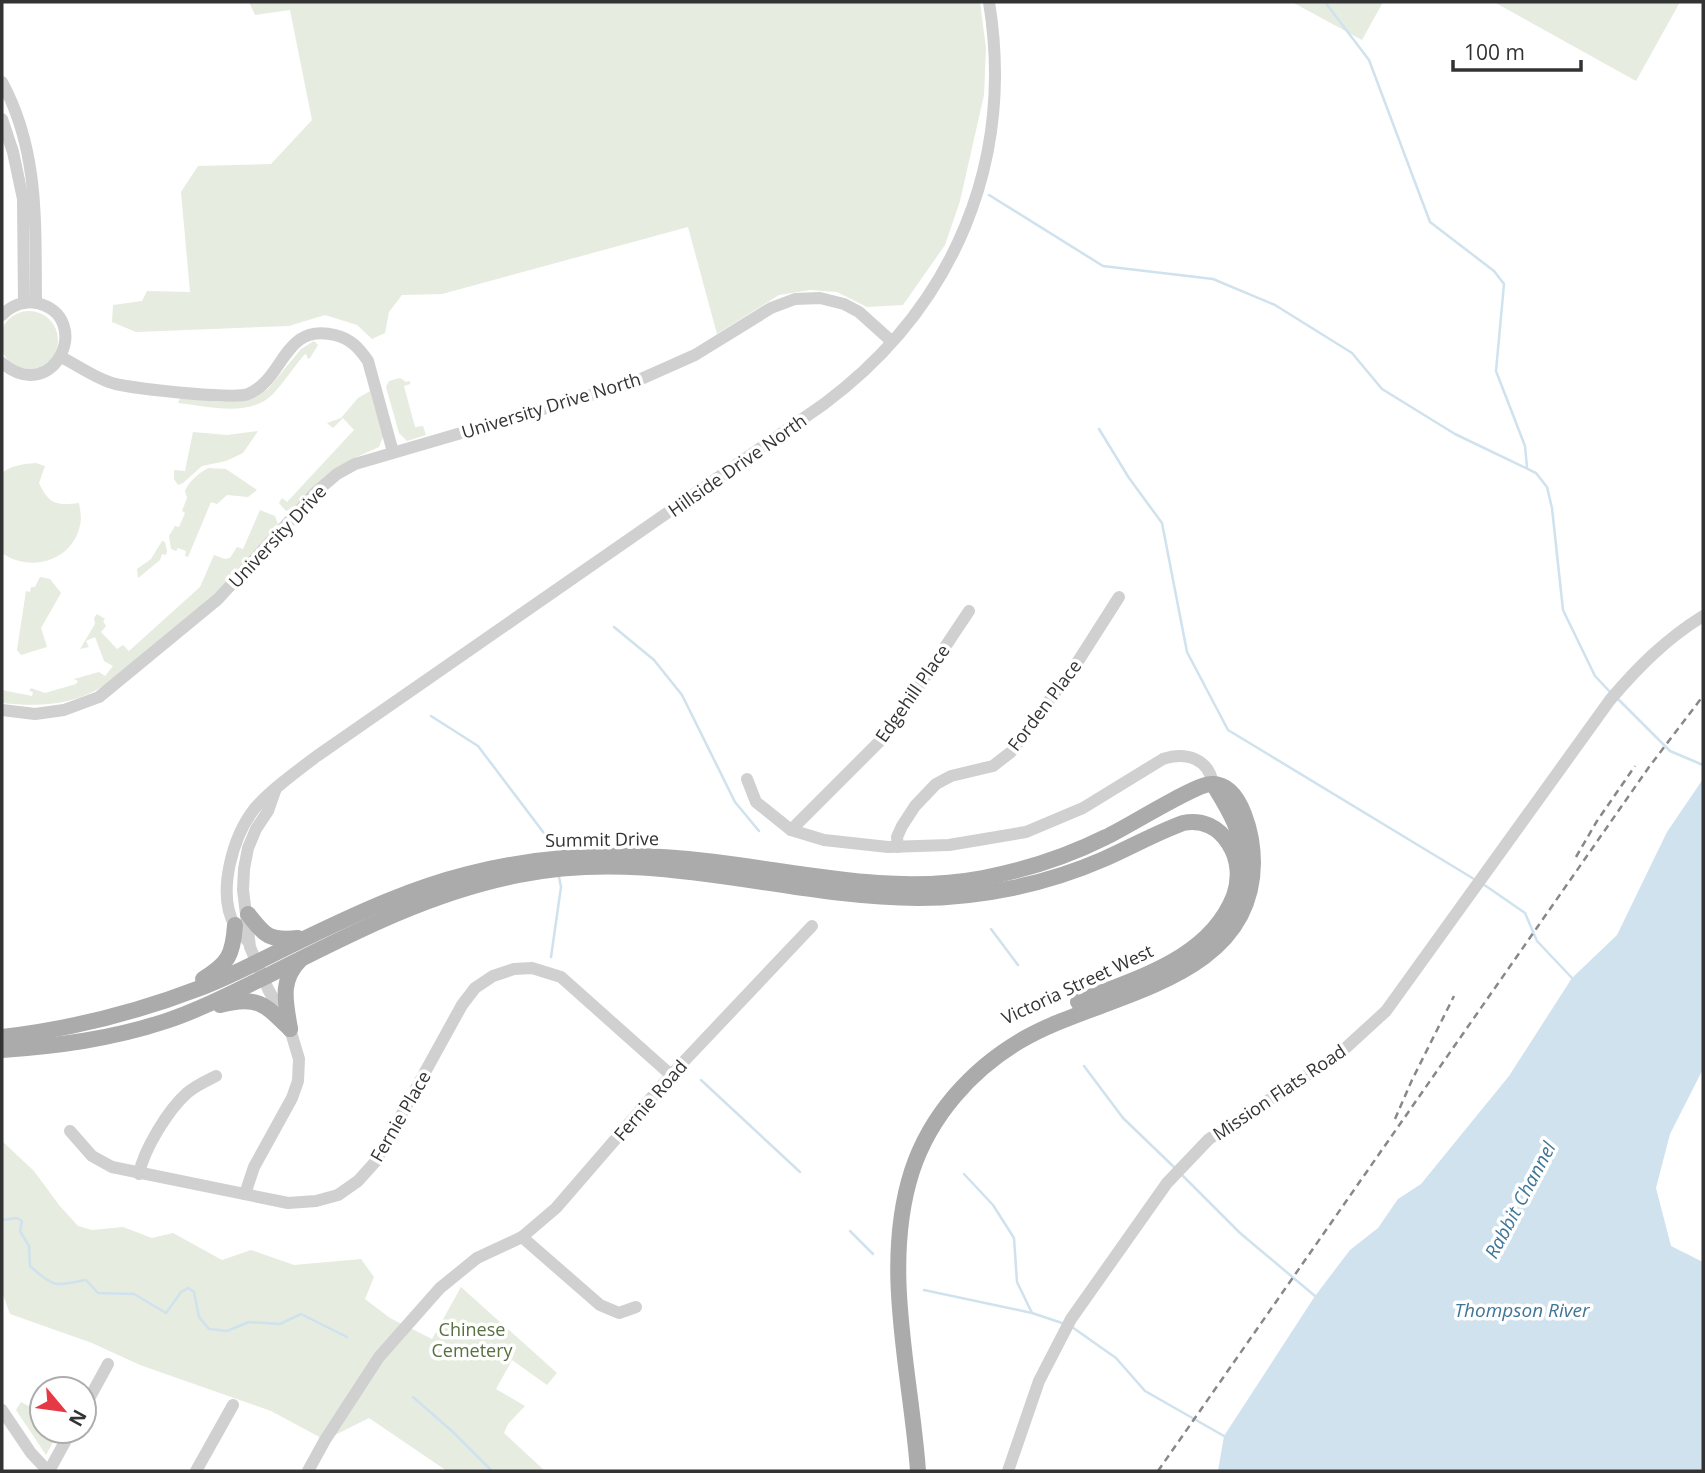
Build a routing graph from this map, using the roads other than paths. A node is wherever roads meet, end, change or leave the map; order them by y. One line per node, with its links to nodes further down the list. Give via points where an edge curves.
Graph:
1 (989, 2): 4 (street, Hillside Drive North, via 996,75 989,149 975,203)
2 (2, 82): 5 (street, via 26,147 35,194)
3 (2, 119): 5 (street, via 23,199)
4 (926, 299): 7 (street); 10 (street, Hillside Drive North, via 897,338)
5 (30, 303): 6 (street, via 15,305); 8 (street, via 47,307 62,324 66,335)
6 (2, 315)
7 (889, 339): 10 (street); 11 (street, University Drive North, via 844,304 820,298 795,299 771,308 695,355 632,383)
8 (61, 357): 9 (street, via 33,375 21,375); 11 (street, via 111,383 227,397 248,394 269,378 293,344 307,335 346,338 368,361)
9 (2, 363)
10 (859, 375): 24 (street, Hillside Drive North, via 317,756 276,790 245,858)
11 (393, 452): 15 (street, University Drive, via 337,474 218,599 99,697 64,710 35,714)
12 (1119, 597): 22 (street, Forden Place, via 1011,752 993,766 936,784 902,826)
13 (969, 611): 20 (street, Edgehill Place, via 887,734)
14 (1703, 616): 51 (street, Mission Flats Road, via 1648,657 1612,698 1386,1011 1339,1054 1209,1139 1167,1183 1072,1319 1039,1381)
15 (2, 710)
16 (1197, 763): 18 (street); 19 (main road, via 1198,782); 22 (street, via 1184,754 1163,759 1083,808 1026,832 949,845)
17 (747, 779): 20 (street, via 756,802)
18 (1213, 784): 19 (main road, Summit Drive); 21 (main road); 23 (main road, Victoria Street West, via 1240,841); 50 (main road, Victoria Street West, via 1225,787 1235,797 1246,817 1252,844 1250,890 1230,932 1208,954 1175,975 1051,1024 999,1054 948,1104 918,1154 902,1211 898,1253)
19 (1189, 792): 26 (main road, Summit Drive, via 1065,855 986,878 920,886 871,884 666,856 557,858 519,862 415,889)
20 (791, 830): 22 (street, via 824,840)
21 (1132, 845): 23 (main road, via 1175,826 1198,822 1225,837); 27 (main road, Summit Drive, via 1030,884 920,898 838,893 664,868 558,869 469,886 421,902)
22 (898, 847)
23 (1239, 873): 49 (main road, Victoria Street West, via 1226,912 1198,945 1151,972 1015,1031 954,1082 917,1134 898,1182 888,1253)
24 (241, 920): 26 (main road, via 280,940); 28 (street, Hillside Drive North); 29 (main road, via 232,952 220,968)
25 (812, 926): 35 (street, Fernie Road)
26 (307, 937): 28 (main road, Summit Drive)
27 (302, 958): 28 (main road, Summit Drive); 31 (main road, via 285,982)
28 (260, 970): 29 (main road, Summit Drive); 30 (main road, Summit Drive); 31 (street, Hillside Drive North)
29 (167, 999): 32 (main road, Summit Drive, via 55,1031)
30 (169, 1020): 31 (main road, via 252,1000 265,1005); 33 (main road, Summit Drive, via 57,1046)
31 (290, 1029): 38 (street, Hillside Drive North, via 299,1059 298,1082)
32 (2, 1037)
33 (2, 1050)
34 (216, 1076): 37 (street, via 188,1091 172,1109)
35 (671, 1076): 38 (street, Fernie Place, via 561,976 514,968 475,988 462,1005 376,1161 358,1181 338,1195 316,1201 288,1203); 39 (street, Fernie Road, via 556,1208)
36 (70, 1131): 37 (street, Fernie Place, via 93,1156)
37 (139, 1174): 38 (street, Fernie Place)
38 (245, 1194)
39 (522, 1237): 40 (street, via 600,1305 619,1313); 48 (street, Fernie Road, via 477,1258 440,1288 379,1357)
40 (636, 1307)
41 (108, 1364): 42 (street)
42 (98, 1382)
43 (233, 1405): 47 (street)
44 (2, 1410): 46 (street)
45 (63, 1445): 46 (street)
46 (48, 1471)
47 (196, 1471)
48 (308, 1471)
49 (909, 1471)
50 (918, 1471)
51 (1008, 1471)

